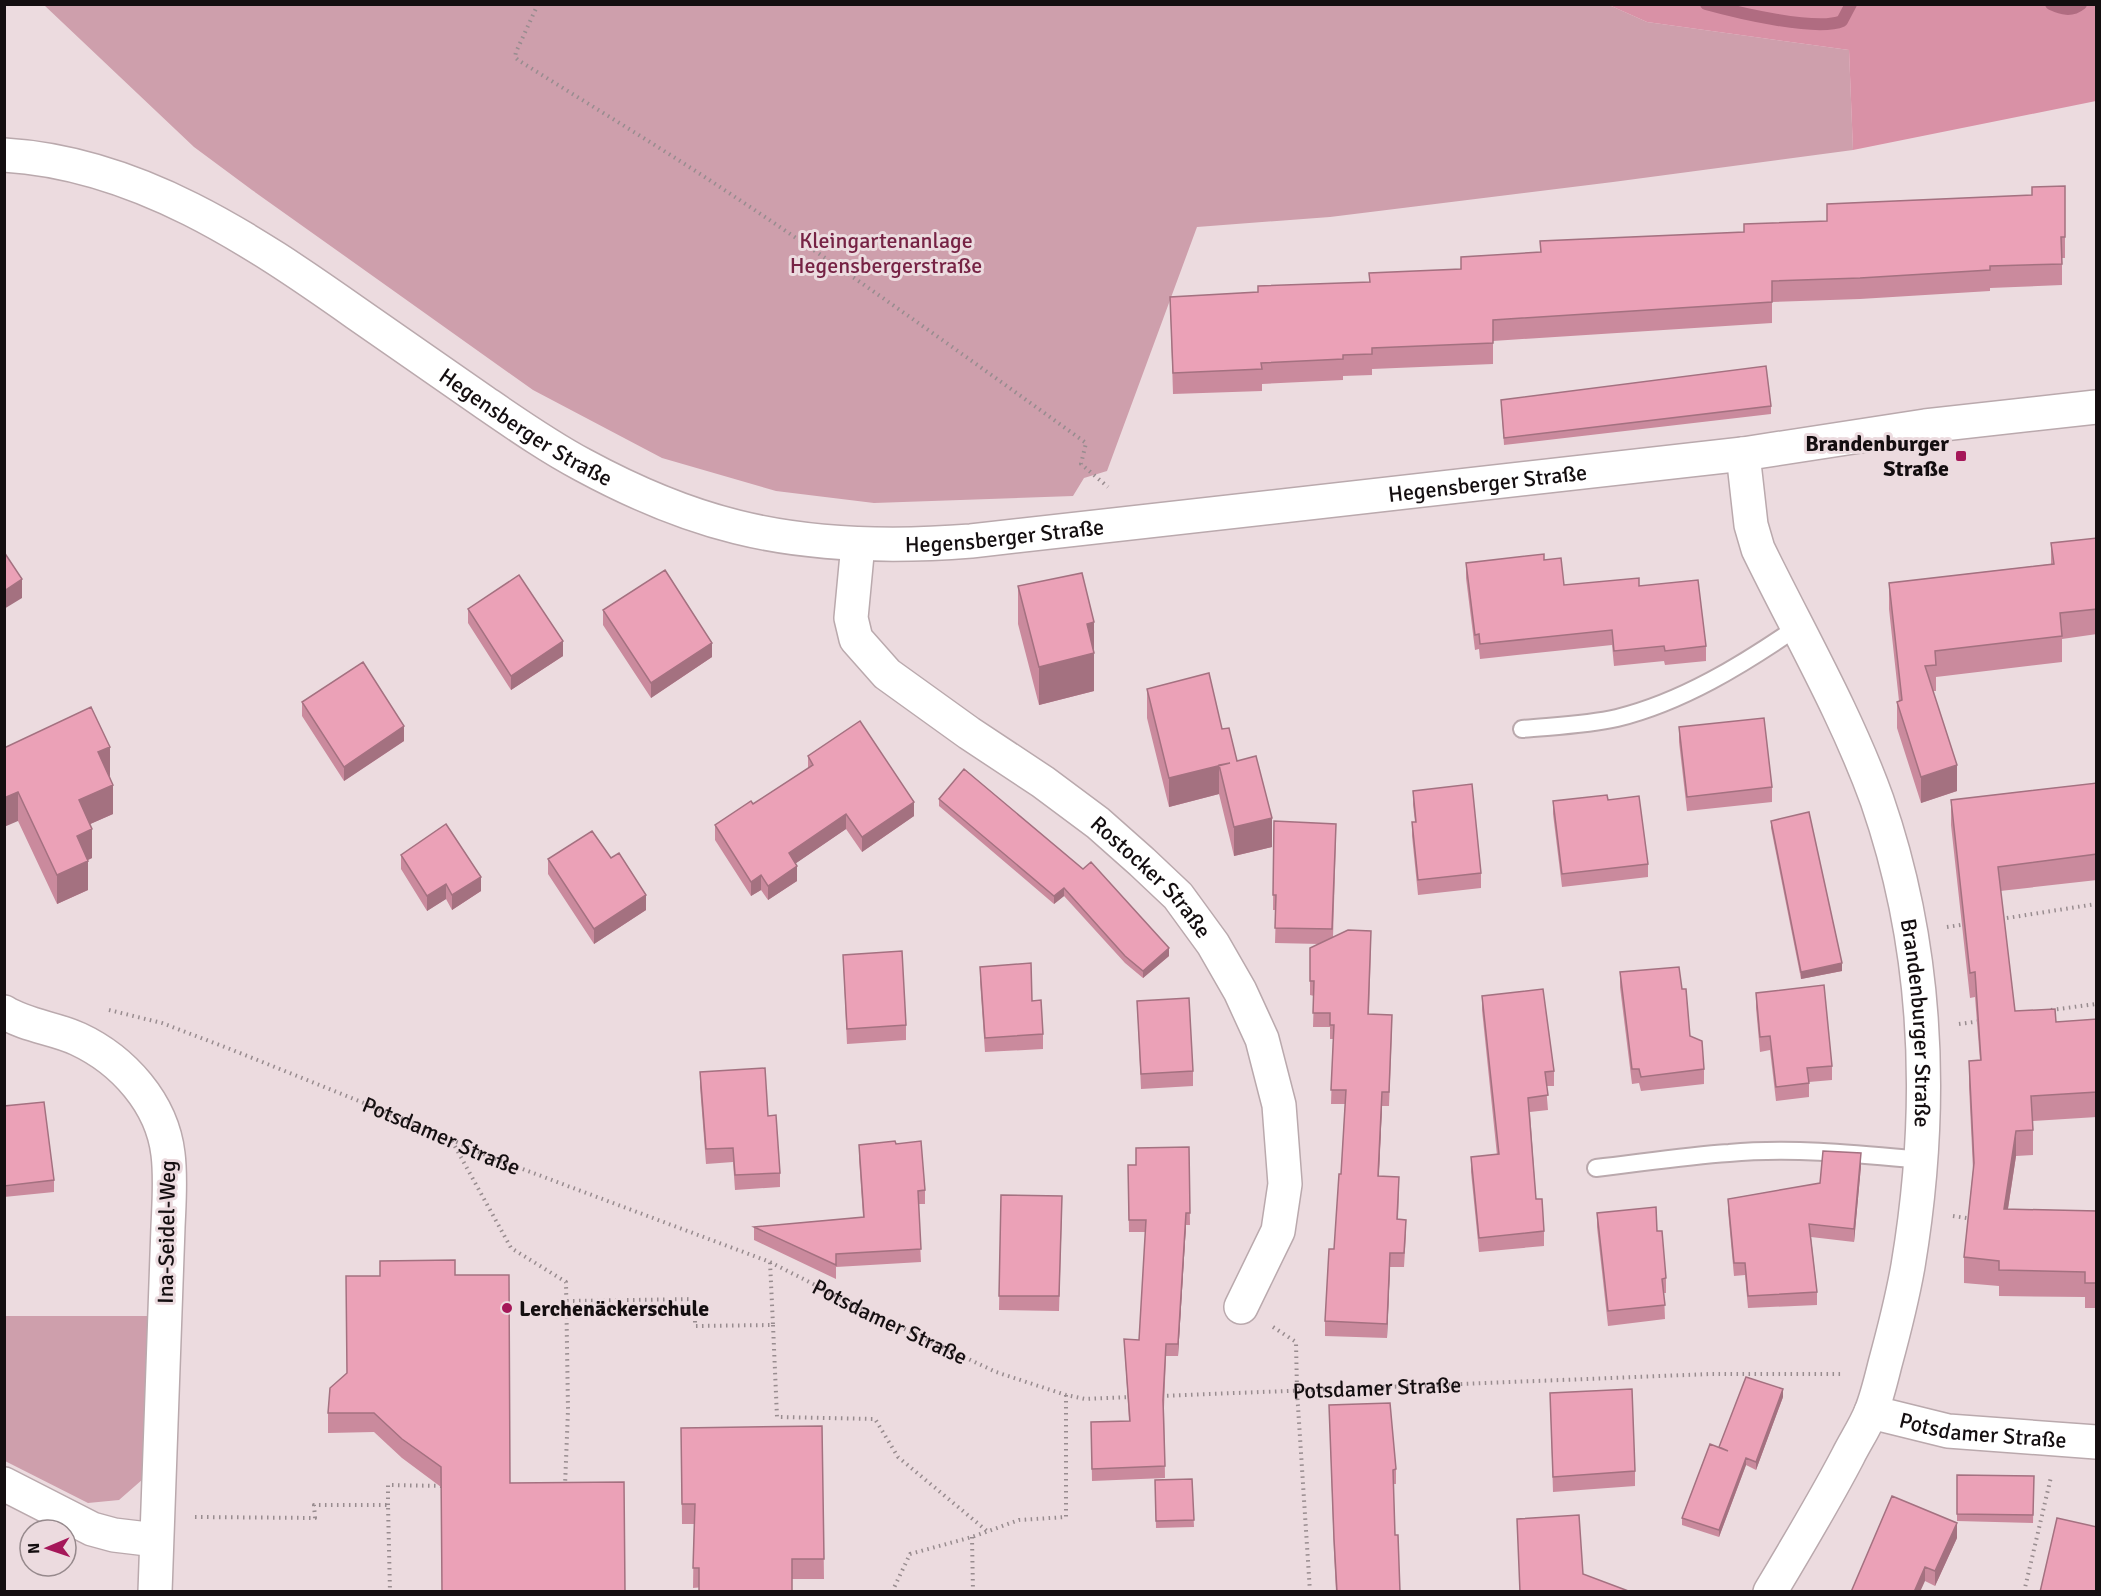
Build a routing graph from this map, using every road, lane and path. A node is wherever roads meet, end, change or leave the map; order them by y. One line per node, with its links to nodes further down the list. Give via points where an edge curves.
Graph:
1 (538, 4): 5 (path, via 516,52 518,60 818,253 1049,416 1086,443 1081,464)
2 (4, 155): 6 (street, Hegensberger Straße, via 75,166 117,178 162,194 210,218 293,268 510,420 625,486 736,527)
3 (2097, 406): 4 (street, Hegensberger Straße, via 1925,426)
4 (1743, 454): 5 (street, Hegensberger Straße); 7 (street, Brandenburger Straße, via 1751,525 1758,549)
5 (1149, 520): 6 (street, Hegensberger Straße, via 971,541)
6 (858, 544): 26 (street, Rostocker Straße, via 851,618 856,639 895,680 1043,782 1143,862 1178,896 1213,944 1240,991 1262,1039 1279,1105 1285,1184 1278,1231)
7 (1797, 628): 8 (lane, via 1716,678 1663,704 1616,718); 12 (street, Brandenburger Straße, via 1848,728 1877,801)
8 (1522, 729)
9 (2097, 904): 10 (path)
10 (1992, 920)
11 (1969, 923): 12 (path)
12 (1911, 932): 18 (street, Brandenburger Straße)
13 (2097, 1004): 15 (path)
14 (105, 1009): 19 (path, Potsdamer Straße, via 162,1023 210,1041)
15 (2050, 1011)
16 (4, 1012): 41 (street, Ina-Seidel-Weg, via 77,1038 118,1065 148,1100 165,1138 168,1227)
17 (1992, 1019): 18 (path)
18 (1922, 1029): 20 (street, Brandenburger Straße)
19 (452, 1140): 24 (path, Potsdamer Straße); 25 (path, via 511,1248 566,1282)
20 (1922, 1160): 21 (lane, via 1781,1151); 22 (street, Brandenburger Straße)
21 (1596, 1168)
22 (1917, 1212): 23 (path); 34 (street, Brandenburger Straße, via 1901,1306)
23 (1975, 1219)
24 (770, 1262): 27 (path); 31 (path, Potsdamer Straße, via 967,1360)
25 (567, 1301): 27 (path, via 694,1299 695,1326); 39 (path, via 567,1486)
26 (1241, 1307)
27 (773, 1324): 42 (path, via 777,1417 875,1419 898,1457)
28 (1298, 1356): 30 (path)
29 (1820, 1374): 30 (path, Potsdamer Straße, via 1712,1374)
30 (1297, 1391): 33 (path, Potsdamer Straße); 48 (path)
31 (1065, 1395): 32 (path, Potsdamer Straße, via 1085,1399); 42 (path, via 1066,1517 1019,1520)
32 (1140, 1397)
33 (1151, 1397)
34 (1871, 1412): 35 (street, Potsdamer Straße, via 1948,1431); 49 (street, Brandenburger Straße)
35 (2060, 1438): 36 (street, Potsdamer Straße); 50 (path)
36 (2097, 1442)
37 (4, 1484): 41 (street, via 92,1529 114,1535)
38 (455, 1486): 40 (path, via 387,1485)
39 (558, 1486)
40 (388, 1505): 41 (path, via 314,1505 315,1518); 45 (path)
41 (157, 1528): 44 (street, Ina-Seidel-Weg)
42 (987, 1532): 43 (path)
43 (972, 1537): 46 (path, via 910,1554); 47 (path)
44 (155, 1592)
45 (390, 1592)
46 (892, 1592)
47 (973, 1592)
48 (1310, 1592)
49 (1770, 1592)
50 (2024, 1592)

